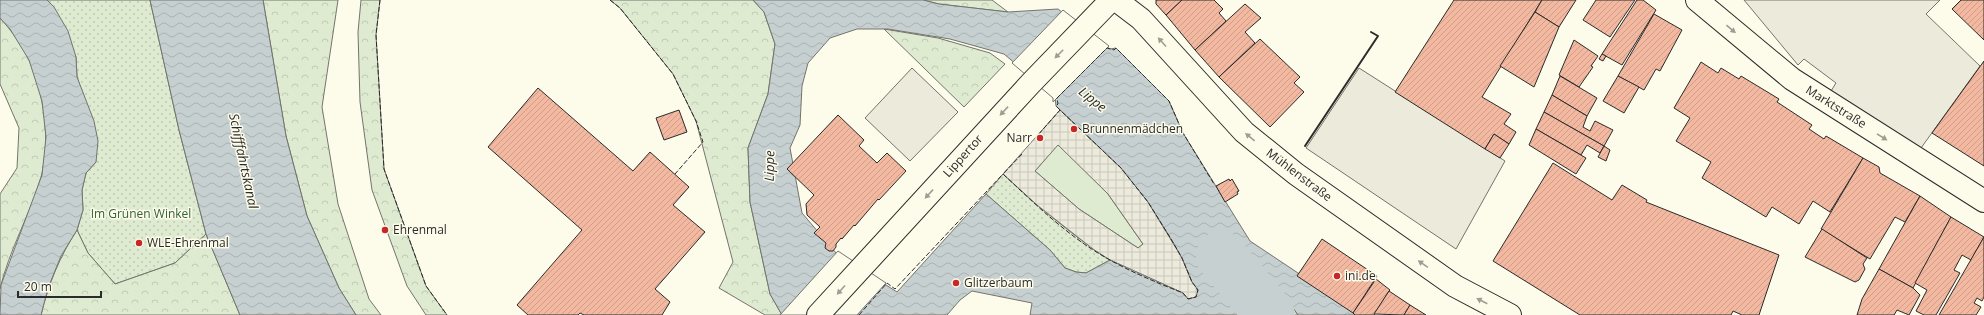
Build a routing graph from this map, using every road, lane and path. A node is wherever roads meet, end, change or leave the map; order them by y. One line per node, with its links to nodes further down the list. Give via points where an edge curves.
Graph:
1 (1111, 0): 5 (street, Lippertor, one-way to 5, via 1031,83)
2 (1116, 0): 6 (street, Mühlenstraße, one-way to 2, via 1455,286 1290,169 1244,132 1141,19)
3 (1697, 0): 4 (street, Marktstraße, one-way to 4, via 1792,79)
4 (1984, 200)
5 (818, 315)
6 (1510, 315)

